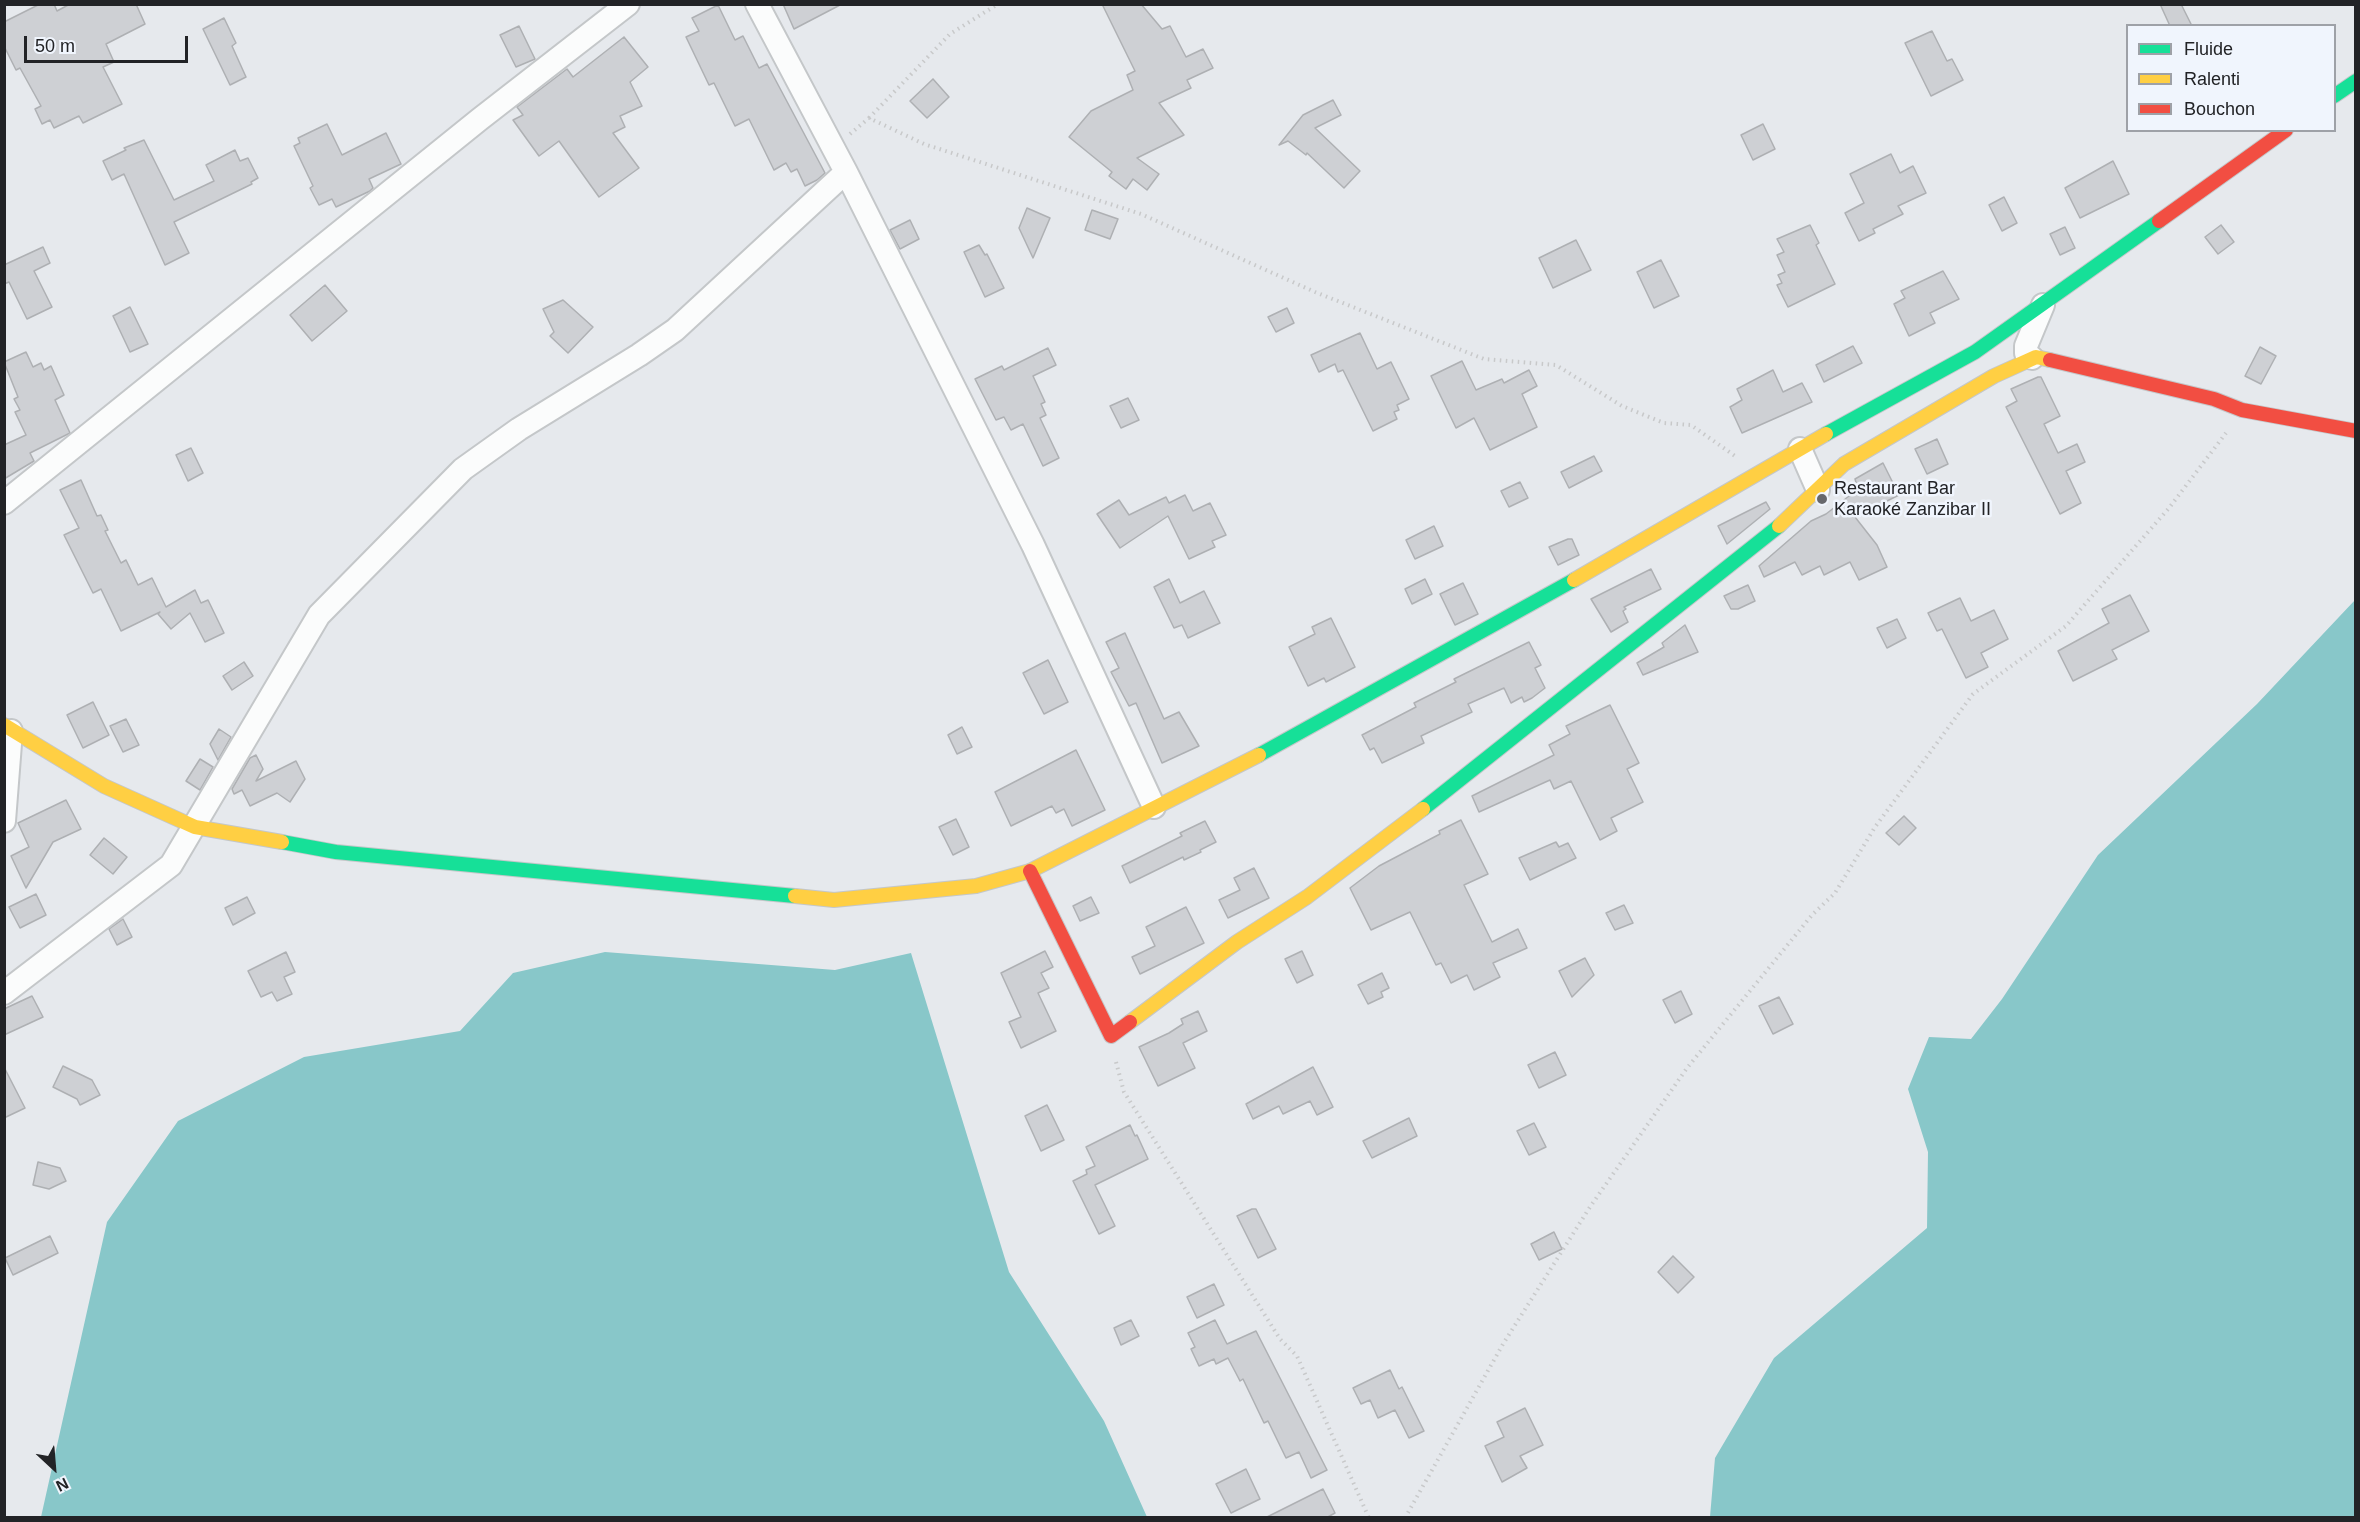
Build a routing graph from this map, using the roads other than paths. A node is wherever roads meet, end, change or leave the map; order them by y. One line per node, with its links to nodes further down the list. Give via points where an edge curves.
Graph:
1 (627, 4): 14 (street)
2 (757, 4): 6 (street)
3 (2355, 81): 4 (main road)
4 (2336, 95)
5 (2283, 132): 7 (main road)
6 (846, 172): 16 (street, via 1033,545); 18 (street, via 675,330 462,469 320,613)
7 (2043, 303): 8 (street, via 2025,346); 10 (main road, via 1979,349)
8 (2032, 358): 9 (main road); 11 (main road, via 2214,399 2243,411)
9 (1986, 380): 10 (street, via 1871,419); 13 (main road, via 1847,462)
10 (1851, 421): 12 (main road)
11 (2355, 431)
12 (1800, 449): 13 (street); 16 (main road, via 1531,606 1277,747)
13 (1818, 490): 19 (main road, via 1778,527 1413,817 1111,1036)
14 (4, 502)
15 (8, 728): 17 (street); 18 (main road, via 104,786)
16 (1154, 807): 19 (main road)
17 (4, 821)
18 (195, 827): 19 (main road, via 336,852 834,900 976,886); 20 (street, via 166,870)
19 (1030, 871)
20 (4, 993)

